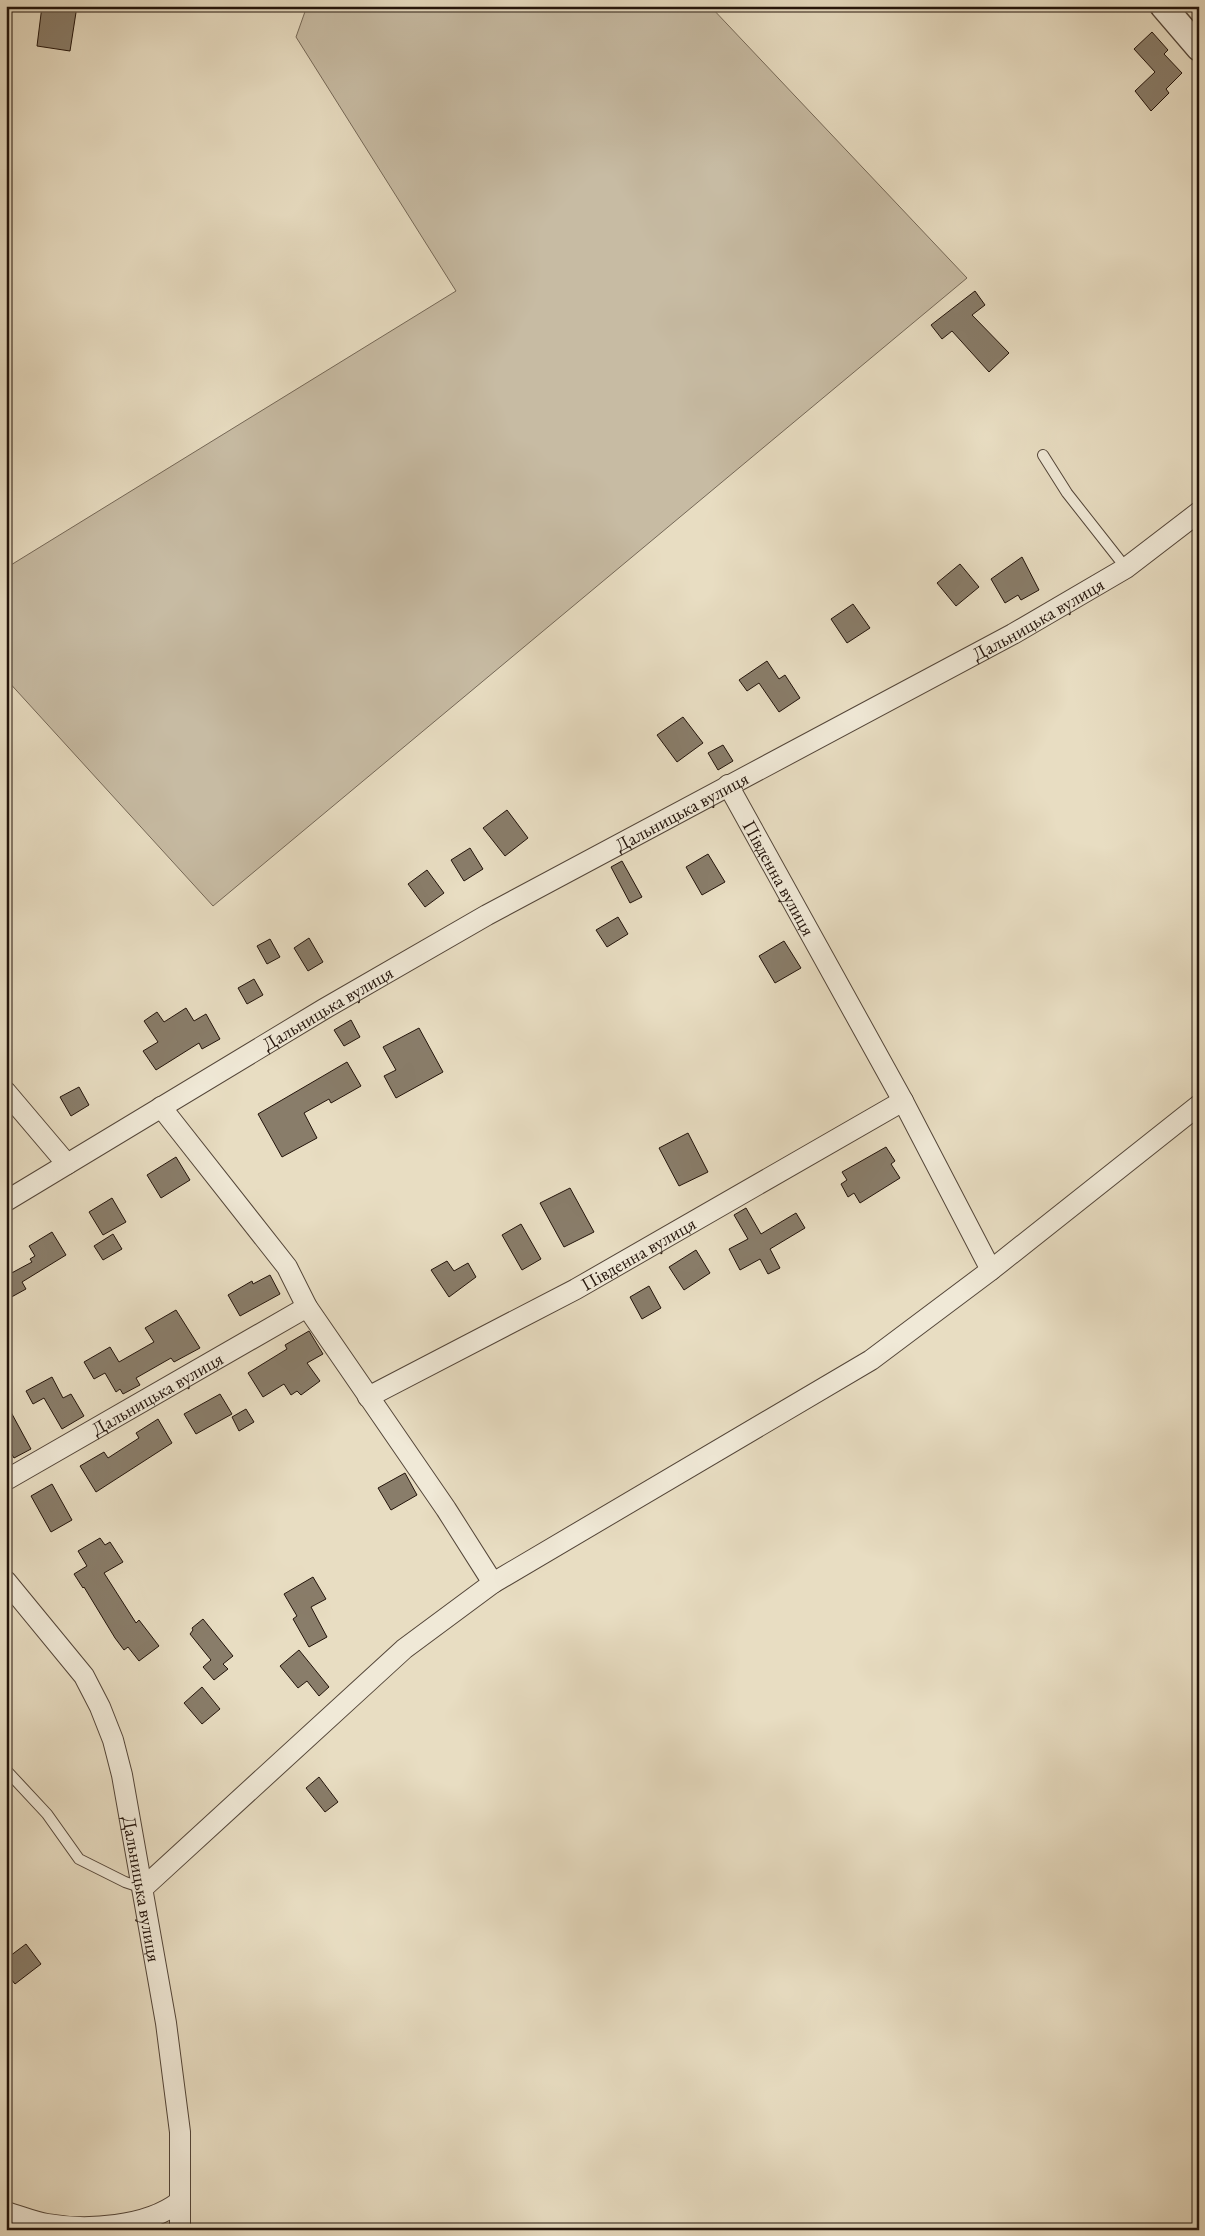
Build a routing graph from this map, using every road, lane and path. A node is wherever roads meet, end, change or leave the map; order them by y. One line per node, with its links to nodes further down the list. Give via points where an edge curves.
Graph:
1 (1163, 6): 2 (street)
2 (1199, 48)
3 (1043, 455): 5 (lane, via 1067,493)
4 (1199, 512): 5 (street, Дальницька вулиця)
5 (1126, 568): 6 (street, Дальницька вулиця, via 1013,634)
6 (728, 786): 8 (street, Південна вулиця); 10 (street, Дальницька вулиця, via 478,920)
7 (6, 1092): 11 (street)
8 (903, 1101): 13 (street, Південна вулиця); 15 (street, Південна вулиця, via 576,1290)
9 (1199, 1105): 13 (street)
10 (161, 1107): 11 (street, Дальницька вулиця); 14 (street, via 287,1267)
11 (67, 1164): 12 (street, Дальницька вулиця)
12 (6, 1201)
13 (991, 1270): 18 (street, via 871,1360)
14 (307, 1307): 15 (street); 16 (street, Дальницька вулиця)
15 (368, 1397): 18 (street, via 446,1509)
16 (6, 1480)
17 (6, 1581): 20 (street, Дальницька вулиця, via 84,1676 100,1707 122,1775)
18 (492, 1584): 20 (street, via 404,1650)
19 (6, 1770): 20 (lane, via 47,1814 80,1859)
20 (143, 1888): 21 (street, Дальницька вулиця, via 180,2132)
21 (179, 2202): 23 (street, via 167,2212 120,2224); 24 (street, Дальницька вулиця)
22 (6, 2212): 23 (street)
23 (38, 2227)
24 (180, 2230)

